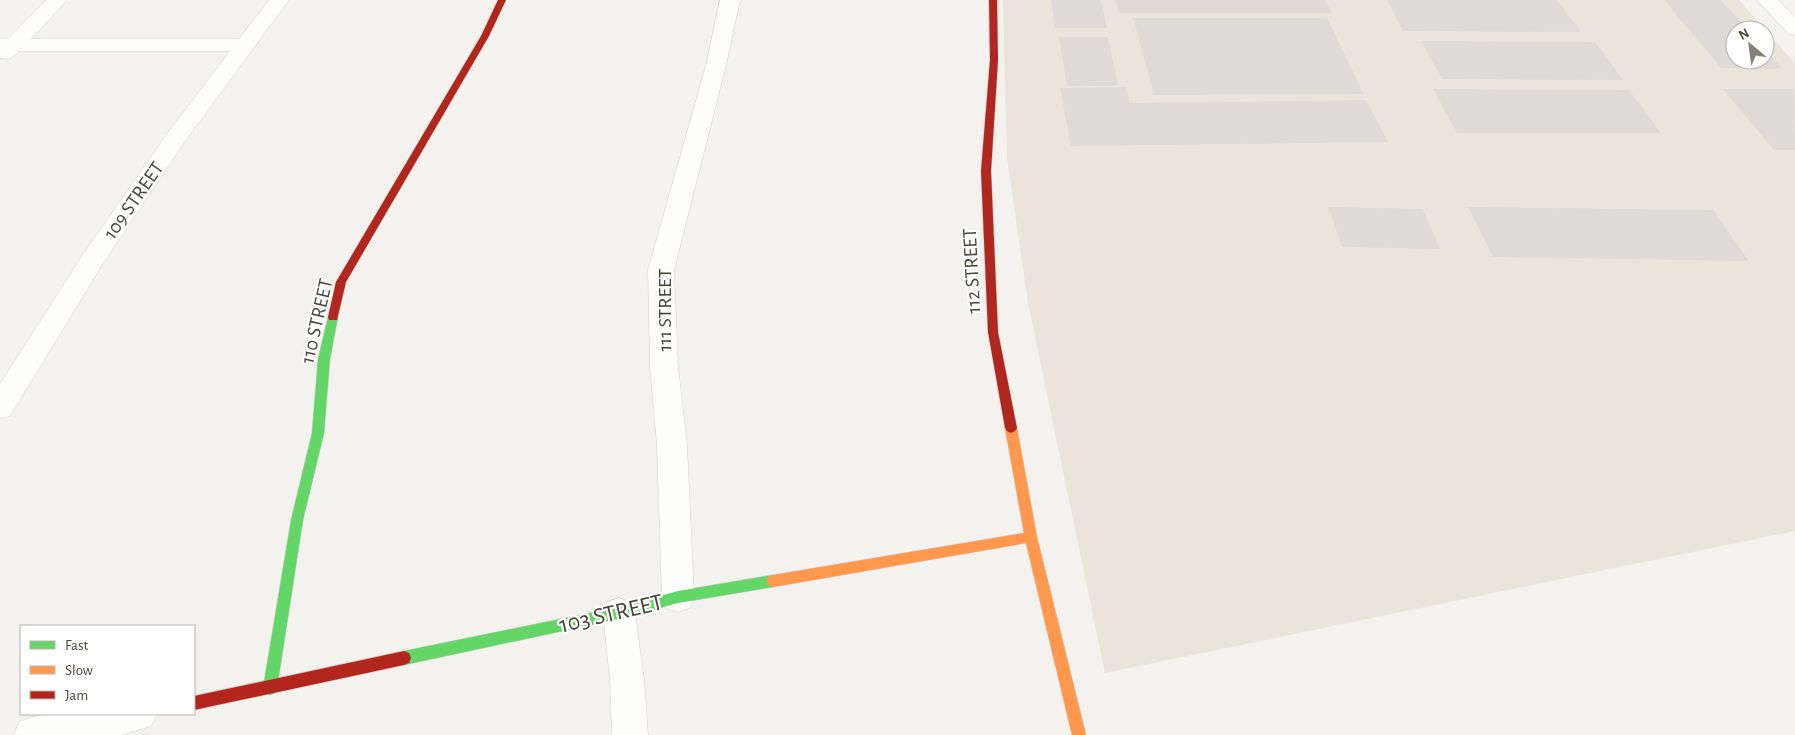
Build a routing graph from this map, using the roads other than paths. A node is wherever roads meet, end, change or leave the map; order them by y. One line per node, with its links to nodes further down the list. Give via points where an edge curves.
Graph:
1 (57, 0): 9 (street)
2 (279, 0): 8 (street, 109 STREET)
3 (502, 0): 14 (street, 110 STREET, via 485,36 341,282 324,359 318,433 297,520)
4 (730, 0): 12 (street, 111 STREET, via 716,65 661,270)
5 (993, 0): 11 (street, 112 STREET, via 994,60 986,171 993,332)
6 (1767, 0): 7 (street)
7 (1795, 29)
8 (246, 45): 9 (street); 10 (street, 109 STREET, via 175,139 93,259)
9 (4, 50)
10 (0, 408)
11 (1031, 537): 12 (street, 103 STREET); 19 (street, 112 STREET)
12 (678, 597): 13 (street, 103 STREET)
13 (619, 613): 14 (street, 103 STREET); 18 (street, via 628,680)
14 (270, 688): 15 (street, 103 STREET)
15 (195, 703)
16 (134, 715): 17 (street)
17 (32, 735)
18 (630, 735)
19 (1079, 735)

